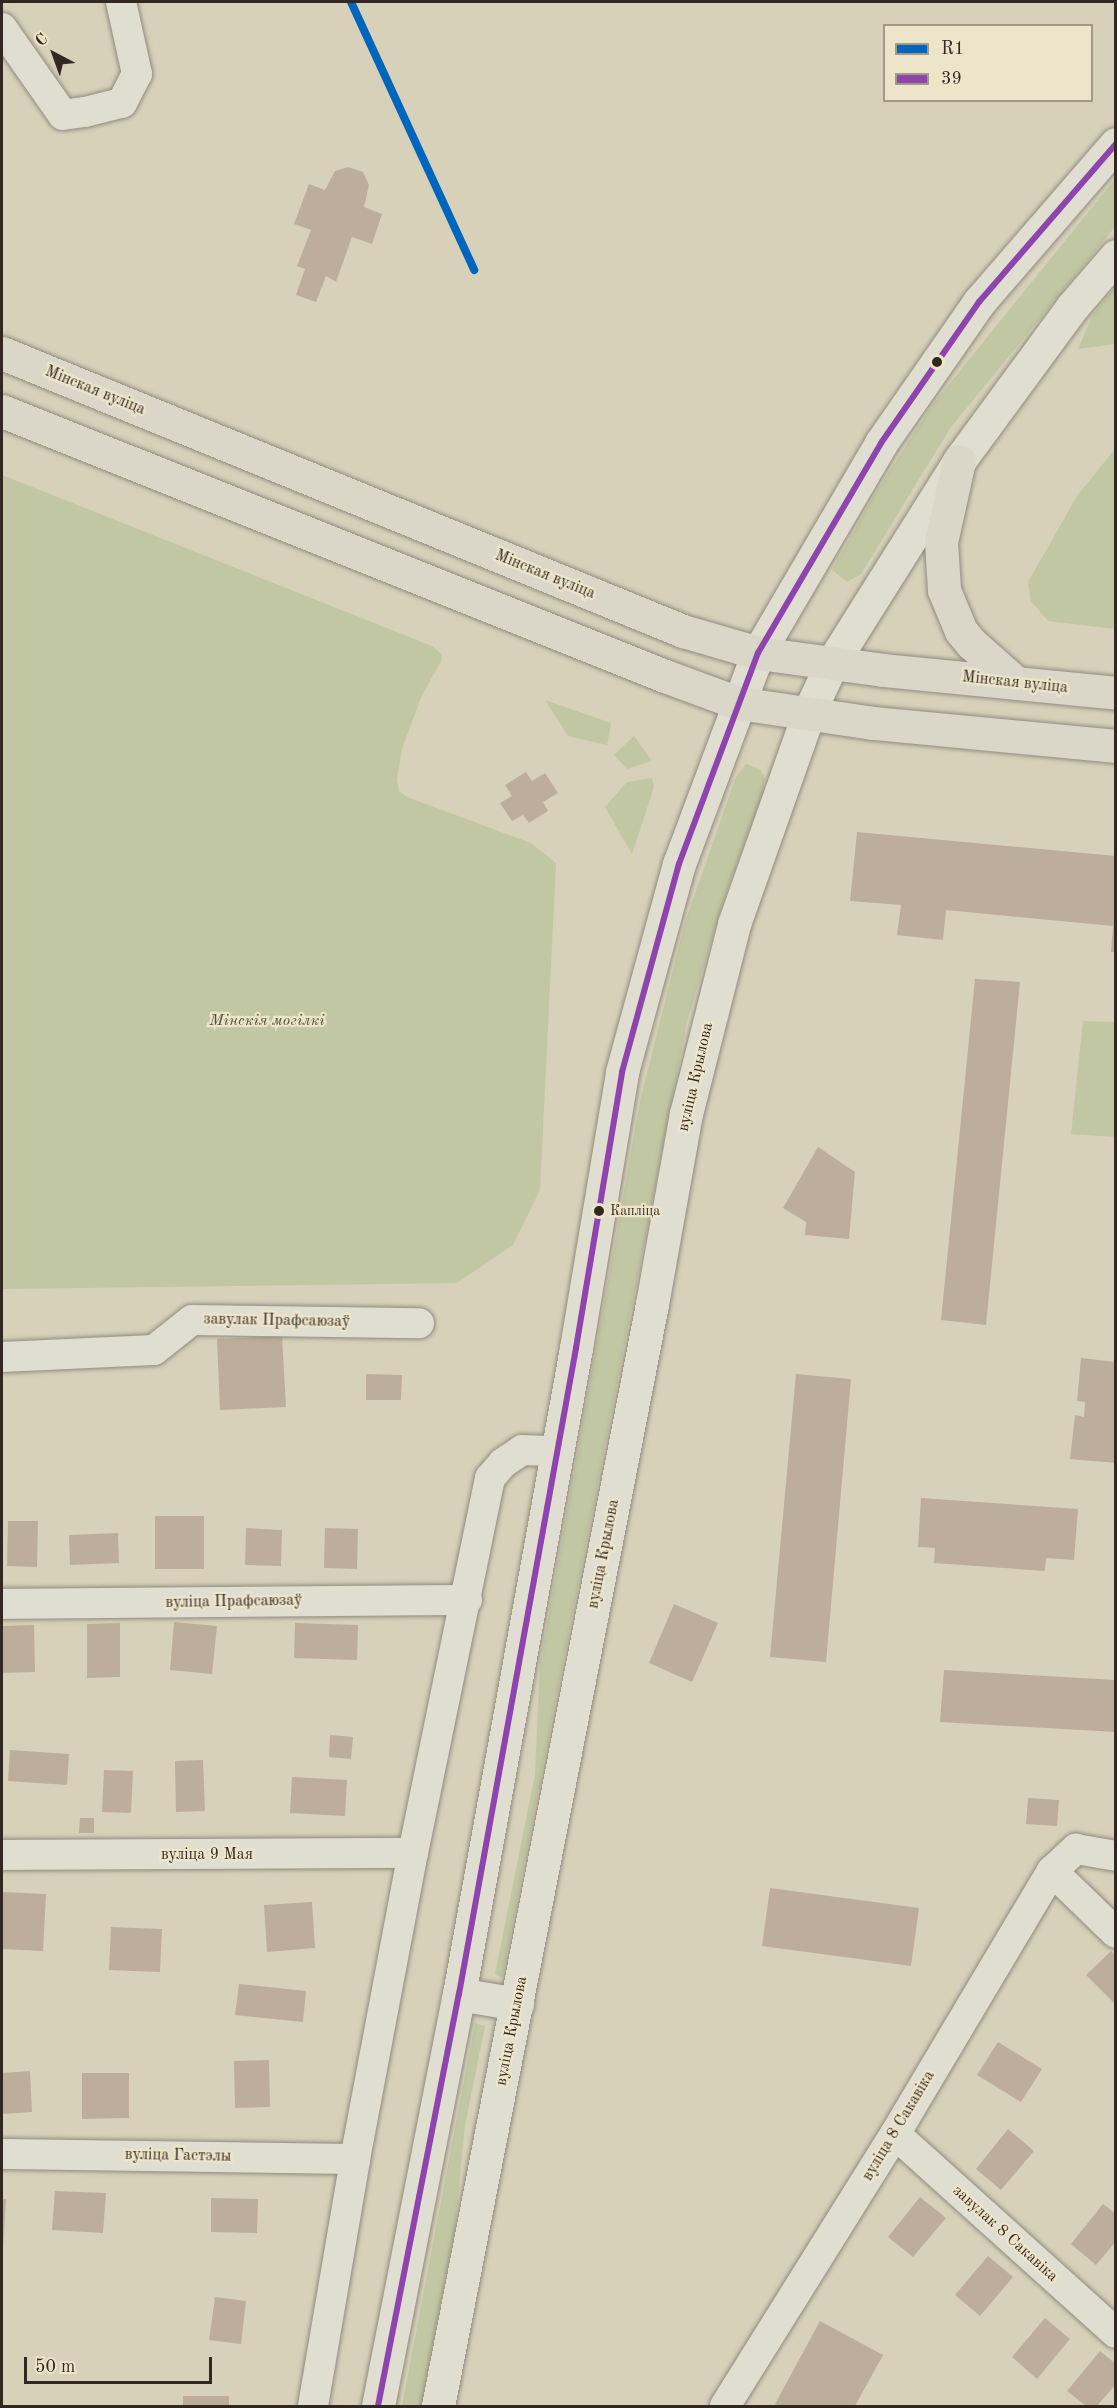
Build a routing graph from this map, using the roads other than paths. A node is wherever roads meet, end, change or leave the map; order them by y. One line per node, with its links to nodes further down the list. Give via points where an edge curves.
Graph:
1 (121, 2): 2 (street, via 137,75 122,102 85,112 63,115)
2 (2, 28)
3 (1116, 144): 8 (main road, via 972,311 881,443)
4 (1116, 256): 7 (main road, вуліца Крылова, via 1073,306)
5 (2, 353): 8 (main road, Мінская вуліца, via 683,631)
6 (2, 411): 12 (main road)
7 (959, 461): 9 (main road, вуліца Крылова); 10 (main road, via 941,542 944,590 971,643)
8 (758, 653): 9 (main road, Мінская вуліца); 12 (main road)
9 (832, 663): 10 (main road, Мінская вуліца); 13 (main road, вуліца Крылова)
10 (1016, 683): 11 (main road, Мінская вуліца)
11 (1116, 693)
12 (738, 703): 13 (main road); 17 (main road, via 679,864 622,1072)
13 (809, 712): 14 (main road, via 873,723); 26 (main road, вуліца Крылова, via 734,924 686,1114)
14 (1116, 747)
15 (419, 1323): 16 (street, завулак Прафсаюзаў, via 192,1320 154,1350)
16 (2, 1357)
17 (557, 1451): 18 (street, via 522,1450 490,1478); 25 (main road)
18 (467, 1600): 19 (street, вуліца Прафсаюзаў); 20 (street)
19 (2, 1604)
20 (413, 1854): 21 (street, вуліца 9 Мая); 29 (street)
21 (2, 1856)
22 (1116, 1856): 23 (street, вуліца 8 Сакавіка, via 1076,1849)
23 (1052, 1871): 24 (street); 27 (street, вуліца 8 Сакавіка)
24 (1116, 1933)
25 (459, 1994): 26 (main road); 32 (main road)
26 (517, 2004): 33 (main road, вуліца Крылова)
27 (895, 2134): 30 (street, завулак 8 Сакавіка); 34 (street, вуліца 8 Сакавіка)
28 (2, 2154): 29 (street, вуліца Гастэлы)
29 (355, 2159): 31 (street)
30 (1116, 2333)
31 (313, 2406)
32 (378, 2406)
33 (438, 2406)
34 (725, 2406)

